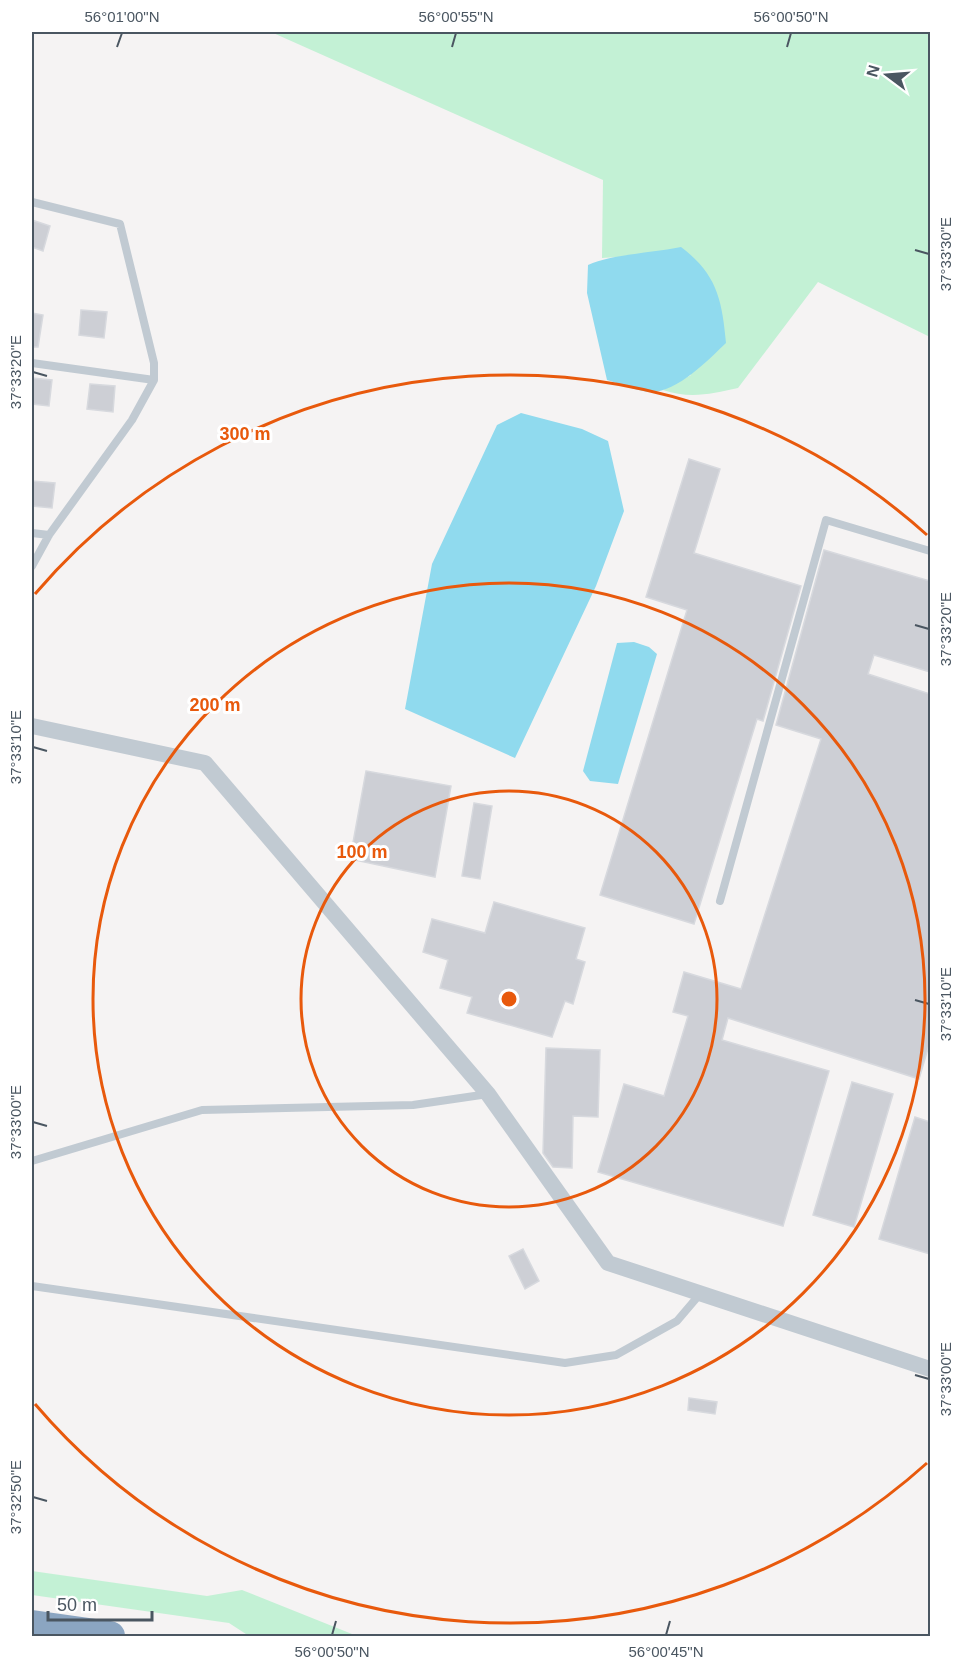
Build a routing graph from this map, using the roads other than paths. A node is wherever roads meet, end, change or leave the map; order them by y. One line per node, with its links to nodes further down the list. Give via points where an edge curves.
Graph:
1 (32, 202): 3 (lane, via 120,224 154,363)
2 (32, 363): 3 (lane)
3 (154, 380): 5 (lane, via 132,420)
4 (32, 533): 5 (lane)
5 (49, 535): 7 (lane)
6 (930, 551): 9 (lane, via 826,520)
7 (32, 566)
8 (32, 726): 10 (street, via 205,763)
9 (720, 901)
10 (488, 1094): 11 (lane, via 413,1105 202,1110); 13 (street, via 608,1263)
11 (32, 1161)
12 (32, 1286): 13 (lane, via 565,1363 616,1355 677,1321)
13 (700, 1294): 14 (street)
14 (930, 1370)
15 (32, 1625): 16 (highway)
16 (110, 1636)

